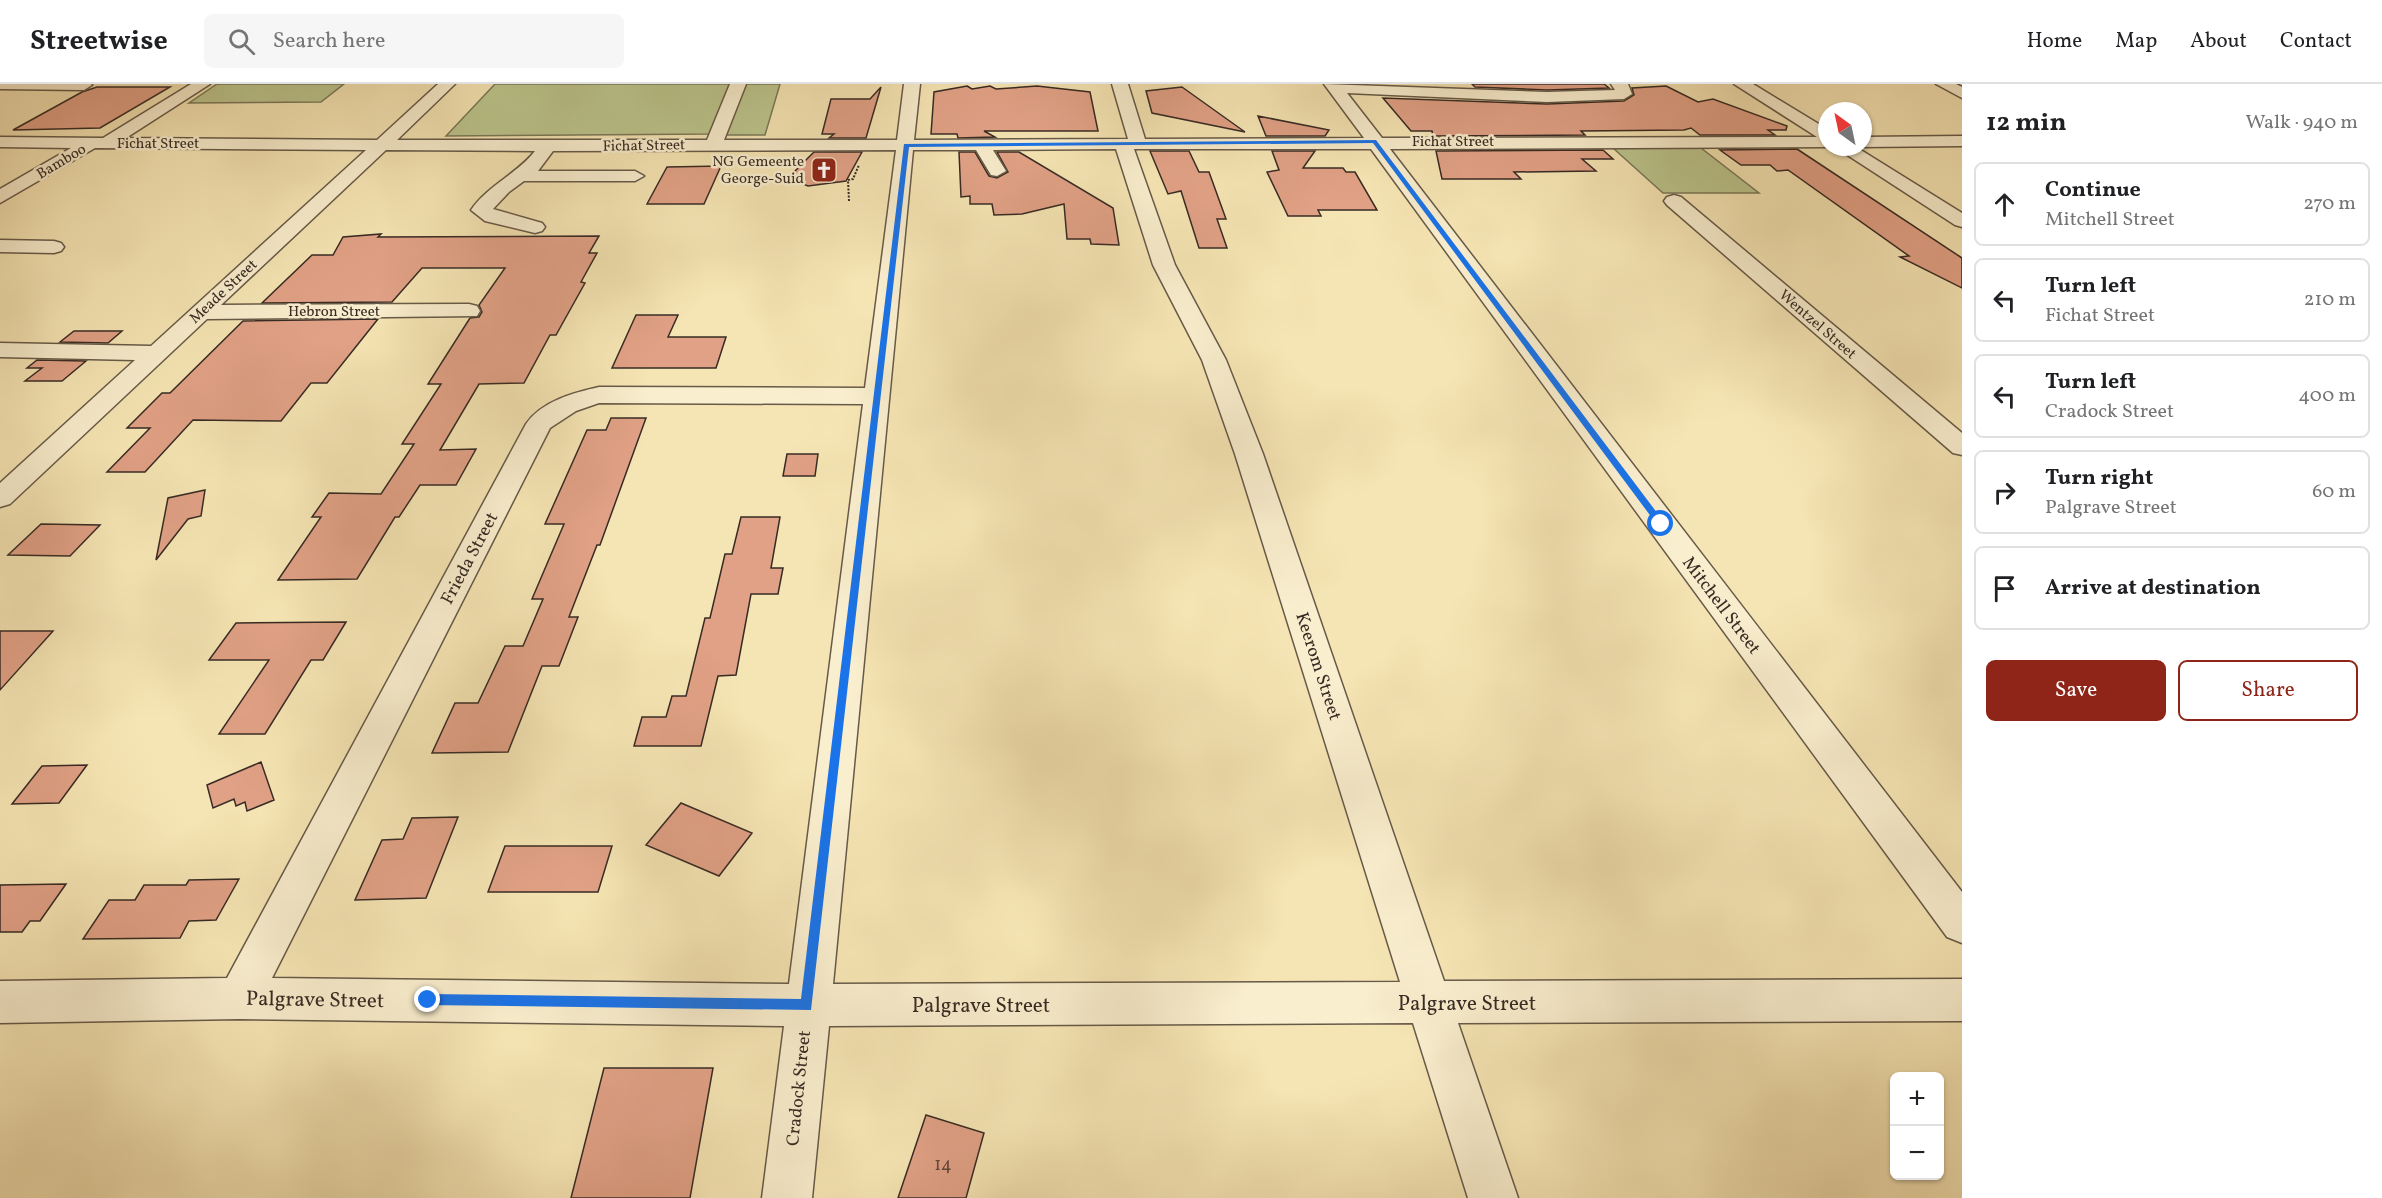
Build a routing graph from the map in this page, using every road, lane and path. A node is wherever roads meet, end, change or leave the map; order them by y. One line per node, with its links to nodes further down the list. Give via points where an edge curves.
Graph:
1 (0, 84): 9 (street)
2 (202, 84): 22 (street, Bamboo)
3 (738, 84): 25 (street)
4 (912, 84): 27 (street, Cradock Street)
5 (1120, 84): 23 (street, Keerom Street)
6 (1619, 84): 12 (street, via 1625,92 1615,96 1547,97)
7 (1742, 84): 15 (street)
8 (1944, 84): 13 (street)
9 (84, 85)
10 (456, 85): 24 (street, Meade Street)
11 (1334, 86): 12 (street); 17 (street, Mitchell Street)
12 (1455, 88)
13 (1962, 93)
14 (18, 123): 16 (street)
15 (1818, 130)
16 (0, 132)
17 (1374, 141): 20 (street, Fichat Street); 23 (street, Fichat Street); 48 (street, Mitchell Street)
18 (1962, 141): 21 (street)
19 (0, 142): 22 (street, Fichat Street)
20 (1818, 142)
21 (1872, 142)
22 (99, 143): 24 (street, Fichat Street); 34 (street, Bamboo)
23 (1131, 143): 26 (street, Fichat Street); 52 (street, Keerom Street, via 1164,265 1214,360 1249,454)
24 (380, 144): 28 (street, Fichat Street); 42 (street, Meade Street)
25 (714, 144): 27 (street, Fichat Street); 28 (street, Fichat Street)
26 (981, 144): 27 (street, Fichat Street); 31 (street)
27 (906, 145): 45 (street, Cradock Street)
28 (548, 146): 32 (street)
29 (1858, 156): 37 (street)
30 (861, 159): 35 (path, via 853,179 848,180)
31 (997, 171)
32 (522, 176): 33 (street); 38 (street, via 491,197 481,210 492,217)
33 (635, 176)
34 (0, 197)
35 (849, 201)
36 (1674, 201): 46 (street, Wentzel Street)
37 (1962, 221)
38 (535, 227)
39 (0, 246): 40 (street)
40 (54, 247)
41 (469, 310): 42 (street, Hebron Street)
42 (200, 312): 44 (street, Meade Street)
43 (0, 350): 44 (street)
44 (156, 353): 47 (street, Meade Street)
45 (876, 396): 49 (street, Frieda Street, via 598,395 556,409 539,424); 53 (street, Cradock Street)
46 (1962, 447)
47 (0, 498)
48 (1962, 924)
49 (239, 998): 51 (street, Palgrave Street); 53 (street, Palgrave Street)
50 (1962, 1000): 52 (street, Palgrave Street)
51 (0, 1002)
52 (1429, 1003): 53 (street, Palgrave Street); 55 (street, Keerom Street)
53 (807, 1005): 54 (street, Cradock Street)
54 (787, 1198)
55 (1493, 1198)

